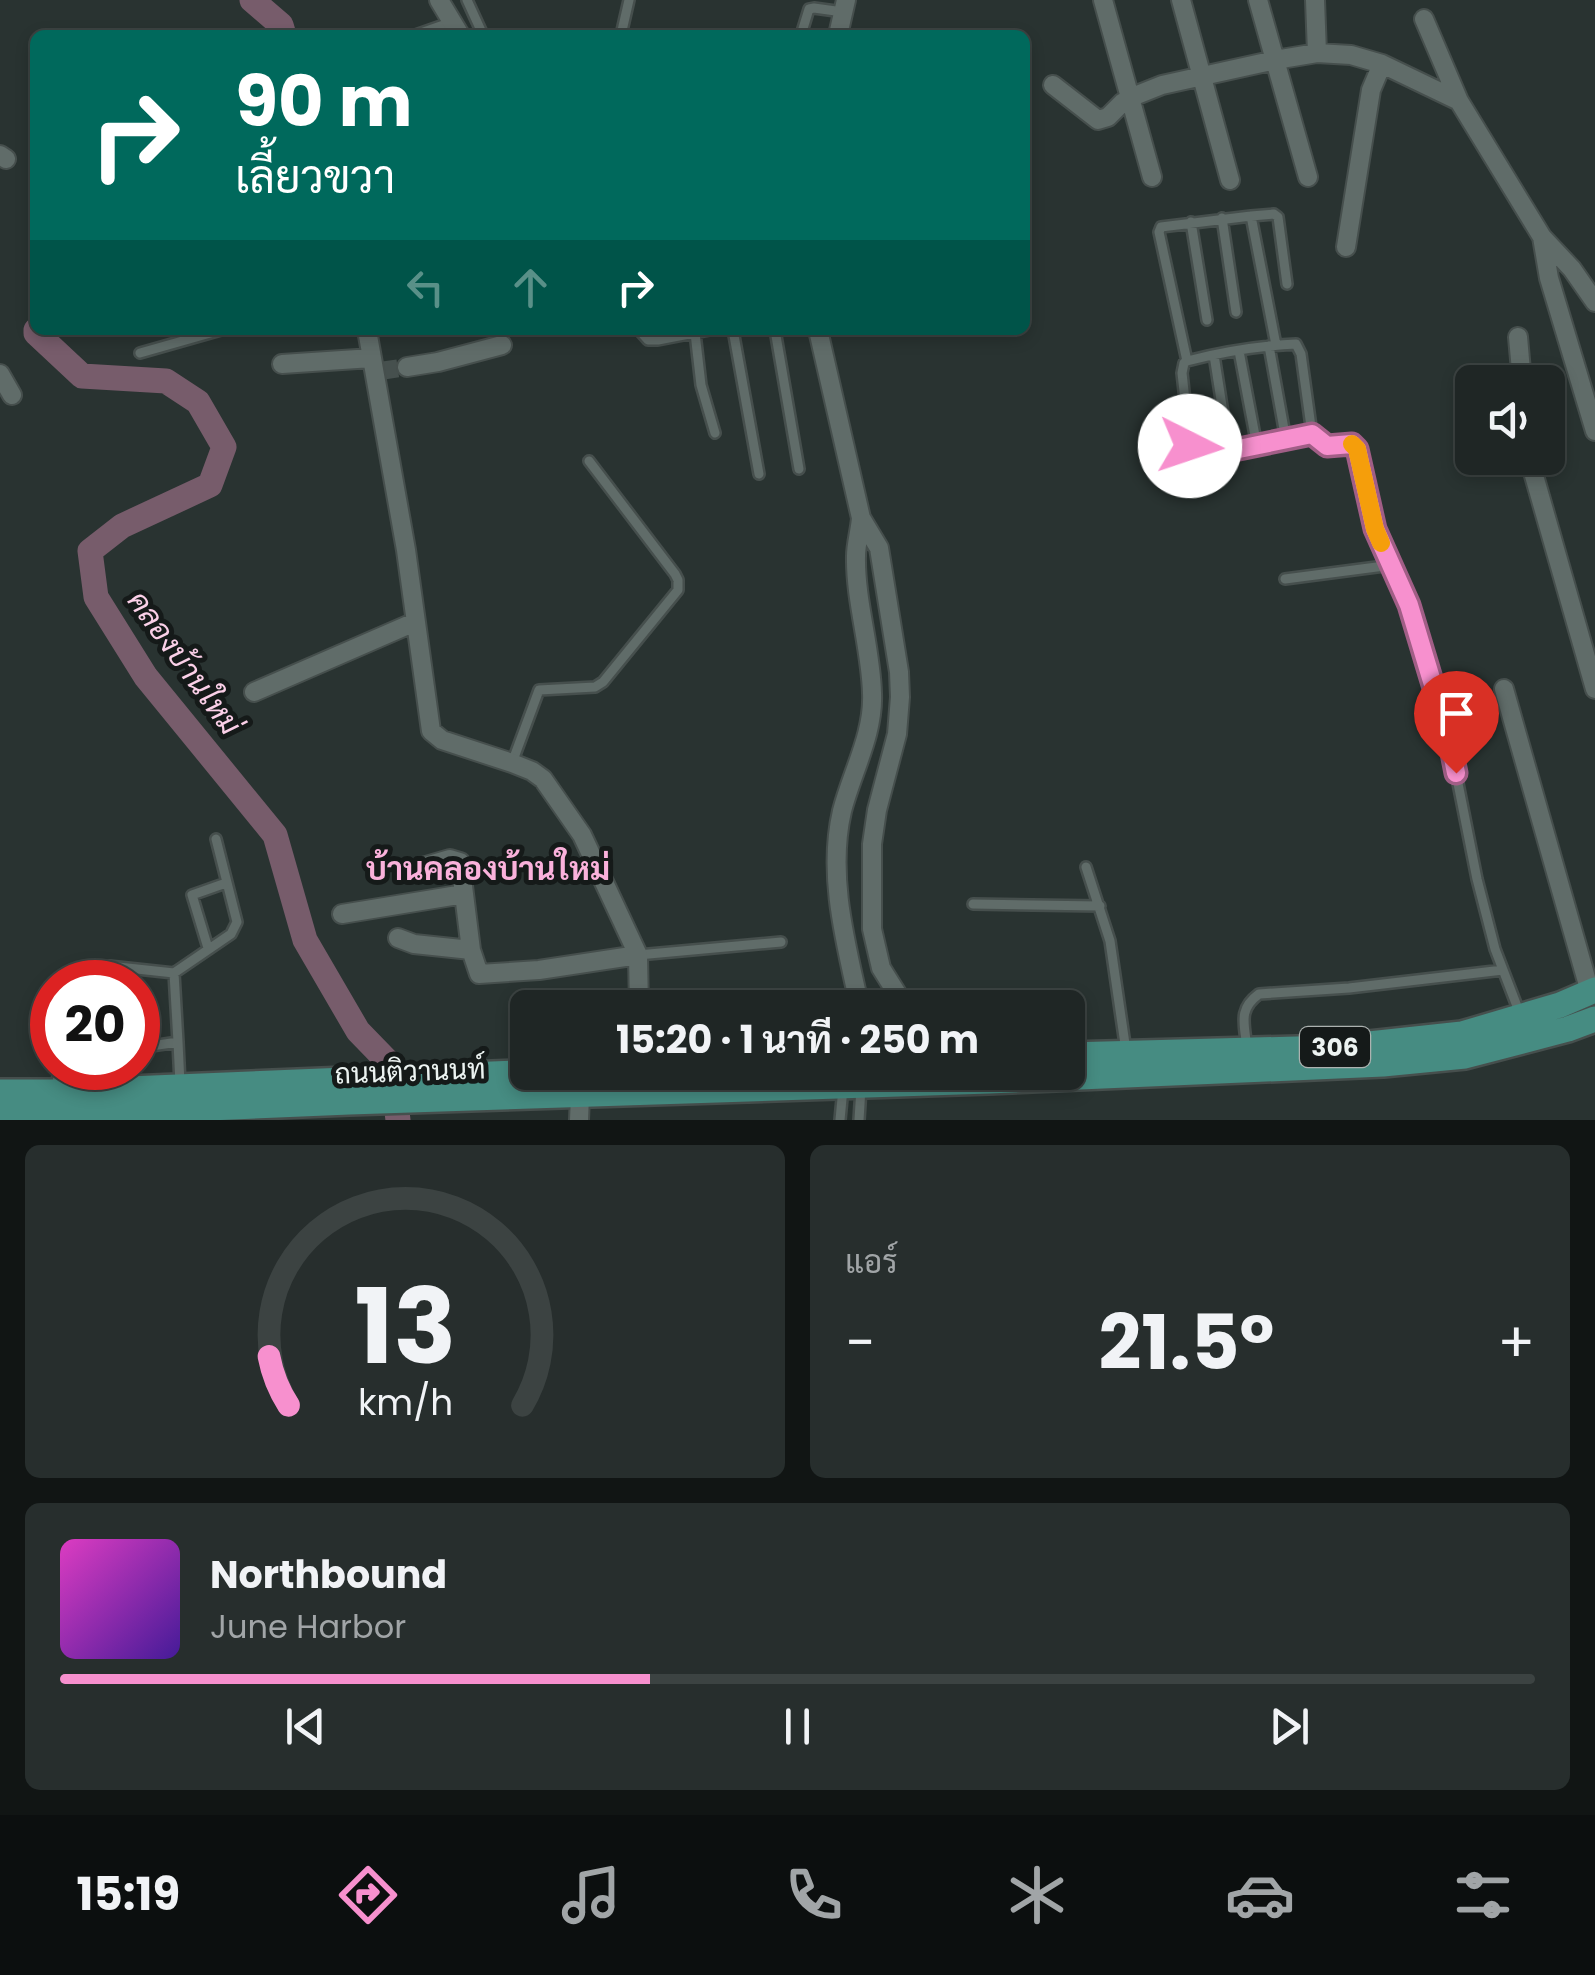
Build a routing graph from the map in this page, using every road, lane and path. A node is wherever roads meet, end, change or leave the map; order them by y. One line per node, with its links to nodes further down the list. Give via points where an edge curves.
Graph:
1 (439, 0): 10 (street)
2 (467, 0): 11 (lane)
3 (629, 0): 12 (lane)
4 (1104, 0): 19 (street)
5 (1181, 0): 17 (street)
6 (1258, 0): 15 (street)
7 (1316, 0): 14 (street)
8 (844, 6): 13 (lane, via 809,9)
9 (1424, 19): 20 (street)
10 (456, 28)
11 (481, 30)
12 (622, 30)
13 (803, 30)
14 (1317, 52): 15 (street); 16 (street)
15 (1275, 60): 17 (street); 22 (street)
16 (1382, 64): 20 (street); 28 (street, via 1362,138)
17 (1203, 76): 19 (street); 23 (street)
18 (1053, 85): 19 (street, via 1098,120)
19 (1132, 97): 21 (street)
20 (1459, 101): 27 (street)
21 (1152, 177)
22 (1308, 177)
23 (1230, 180)
24 (1251, 216): 25 (lane); 29 (lane, via 1278,217); 43 (lane)
25 (1222, 218): 26 (lane); 31 (lane)
26 (1191, 222): 32 (lane); 47 (lane, via 1159,232)
27 (1542, 236): 30 (street); 54 (street)
28 (1346, 247)
29 (1287, 284)
30 (1595, 302)
31 (1236, 312)
32 (1207, 320)
33 (204, 335): 45 (lane)
34 (368, 335): 50 (street)
35 (643, 335): 36 (lane)
36 (684, 335)
37 (695, 335): 55 (lane)
38 (734, 335): 62 (lane)
39 (776, 335): 61 (lane)
40 (819, 335): 64 (street)
41 (1518, 337): 49 (street)
42 (502, 345): 51 (street)
43 (1272, 346): 44 (lane); 56 (lane, via 1299,347); 57 (lane)
44 (1239, 351): 46 (lane); 58 (lane)
45 (140, 353)
46 (1214, 355): 47 (lane); 59 (lane)
47 (1187, 361): 59 (lane, via 1182,373 1190,446 1196,455)
48 (282, 364): 50 (street)
49 (1520, 365)
50 (376, 367): 67 (street)
51 (407, 367)
52 (0, 374): 53 (street)
53 (12, 395)
54 (1595, 432)
55 (715, 433)
56 (1312, 434): 57 (lane); 65 (lane, via 1327,446 1357,449 1375,529)
57 (1286, 440): 58 (lane)
58 (1257, 446): 59 (lane)
59 (1229, 451)
60 (589, 461): 71 (lane, via 675,574 678,590 602,682 538,690)
61 (799, 468)
62 (759, 474)
63 (1534, 475): 68 (street)
64 (861, 518): 82 (street, via 878,548 900,672 897,734 872,844); 84 (street, via 856,556 873,695 838,844 837,890)
65 (1392, 565): 66 (lane); 87 (lane, via 1449,738)
66 (1285, 579)
67 (415, 622): 70 (street); 71 (street, via 431,731)
68 (1595, 688)
69 (1504, 689): 93 (street)
70 (254, 692)
71 (512, 763): 86 (street, via 542,779 582,836)
72 (216, 839): 75 (lane)
73 (1086, 867): 78 (lane)
74 (419, 868): 76 (street, via 456,860)
75 (226, 883): 83 (lane, via 236,926); 83 (lane, via 192,895)
76 (464, 894): 79 (street); 85 (street)
77 (973, 904): 78 (lane)
78 (1100, 906): 99 (lane)
79 (342, 914)
80 (398, 938): 85 (street)
81 (781, 942): 86 (lane)
82 (874, 946): 84 (street); 92 (street)
83 (208, 948): 89 (lane)
84 (848, 948): 91 (street)
85 (472, 950): 86 (street, via 479,974)
86 (638, 955): 90 (street)
87 (1503, 970): 94 (lane); 98 (lane, via 1259,994 1244,1010)
88 (160, 972): 89 (lane)
89 (174, 974): 96 (lane)
90 (639, 990)
91 (856, 990)
92 (895, 990)
93 (1593, 991): 94 (main road, 306)
94 (1521, 1016): 98 (main road, 306, via 1462,1034)
95 (1595, 1018): 101 (main road, ถนนติวานนท์ / 306, via 1465,1056)
96 (178, 1042): 97 (lane); 105 (lane)
97 (160, 1045)
98 (1248, 1050): 99 (main road, 306)
99 (1127, 1054): 100 (main road, 306)
100 (1085, 1055)
101 (1085, 1076)
102 (510, 1077): 106 (main road, ถนนติวานนท์ / 306)
103 (160, 1085): 105 (main road, ถนนติวานนท์ / 306)
104 (30, 1086): 110 (main road, ถนนติวานนท์ / 306)
105 (180, 1086): 111 (main road, ถนนติวานนท์ / 306)
106 (428, 1089): 111 (main road, ถนนติวานนท์ / 306); 112 (main road, ถนนติวานนท์ / 306)
107 (793, 1090): 112 (main road, ถนนติวานนท์ / 306)
108 (850, 1090): 114 (lane)
109 (853, 1090): 115 (lane)
110 (0, 1092)
111 (348, 1092): 113 (main road, ถนนติวานนท์ / 306)
112 (579, 1108)
113 (0, 1117)
114 (840, 1120)
115 (859, 1120)

